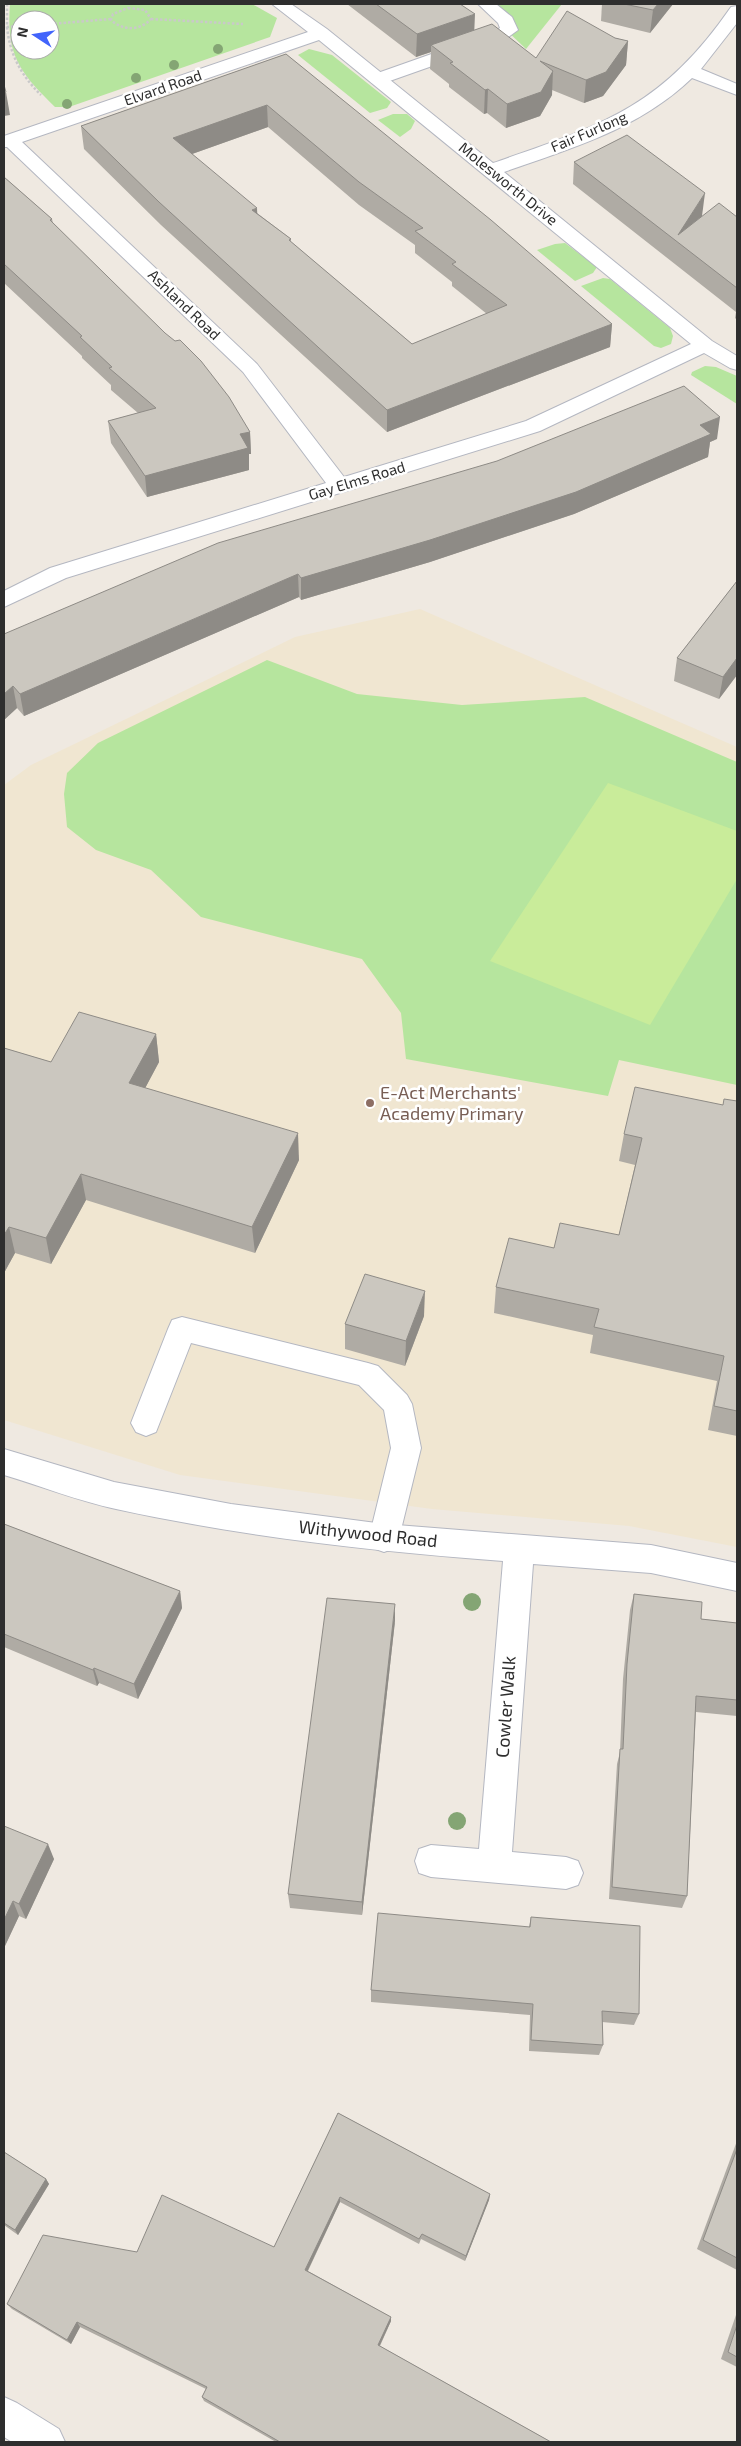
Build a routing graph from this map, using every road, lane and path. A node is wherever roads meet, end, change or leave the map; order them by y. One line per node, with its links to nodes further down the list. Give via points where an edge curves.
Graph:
1 (7, 4): 8 (path)
2 (280, 4): 10 (street, Molesworth Drive)
3 (486, 4): 13 (street, via 506,20 509,30)
4 (737, 11): 12 (street, Fair Furlong, via 714,45)
5 (111, 19): 6 (path, via 118,26 131,28 144,26); 6 (path, via 117,11 134,8 145,10); 7 (path)
6 (151, 19): 11 (path, via 280,27 275,38)
7 (60, 23)
8 (7, 27): 9 (path); 15 (path, via 8,44 26,81)
9 (10, 27)
10 (321, 33): 11 (street, Elvard Road); 13 (street, Molesworth Drive)
11 (283, 46): 15 (street, Elvard Road)
12 (690, 71): 14 (street); 17 (street, Fair Furlong, via 652,103 608,127)
13 (378, 78): 17 (street, Molesworth Drive)
14 (737, 90)
15 (67, 121): 16 (street, Elvard Road)
16 (7, 141): 20 (street, Ashland Road, via 250,368)
17 (492, 170): 18 (street, Molesworth Drive)
18 (705, 345): 19 (street, Molesworth Drive); 20 (street, Gay Elms Road, via 533,426)
19 (737, 364)
20 (340, 486): 21 (street, Gay Elms Road, via 58,573)
21 (4, 600)
22 (146, 1423): 24 (street, via 182,1328 368,1375 397,1404 406,1448)
23 (4, 1462): 24 (street, Withywood Road, via 40,1475 134,1499 231,1518)
24 (384, 1538): 25 (street, Withywood Road)
25 (519, 1547): 26 (street, Withywood Road, via 651,1560); 28 (street, Cowler Walk)
26 (737, 1577)
27 (431, 1861): 28 (street)
28 (494, 1866): 29 (street)
29 (566, 1873)
30 (4, 2416): 31 (street)
31 (46, 2442)

